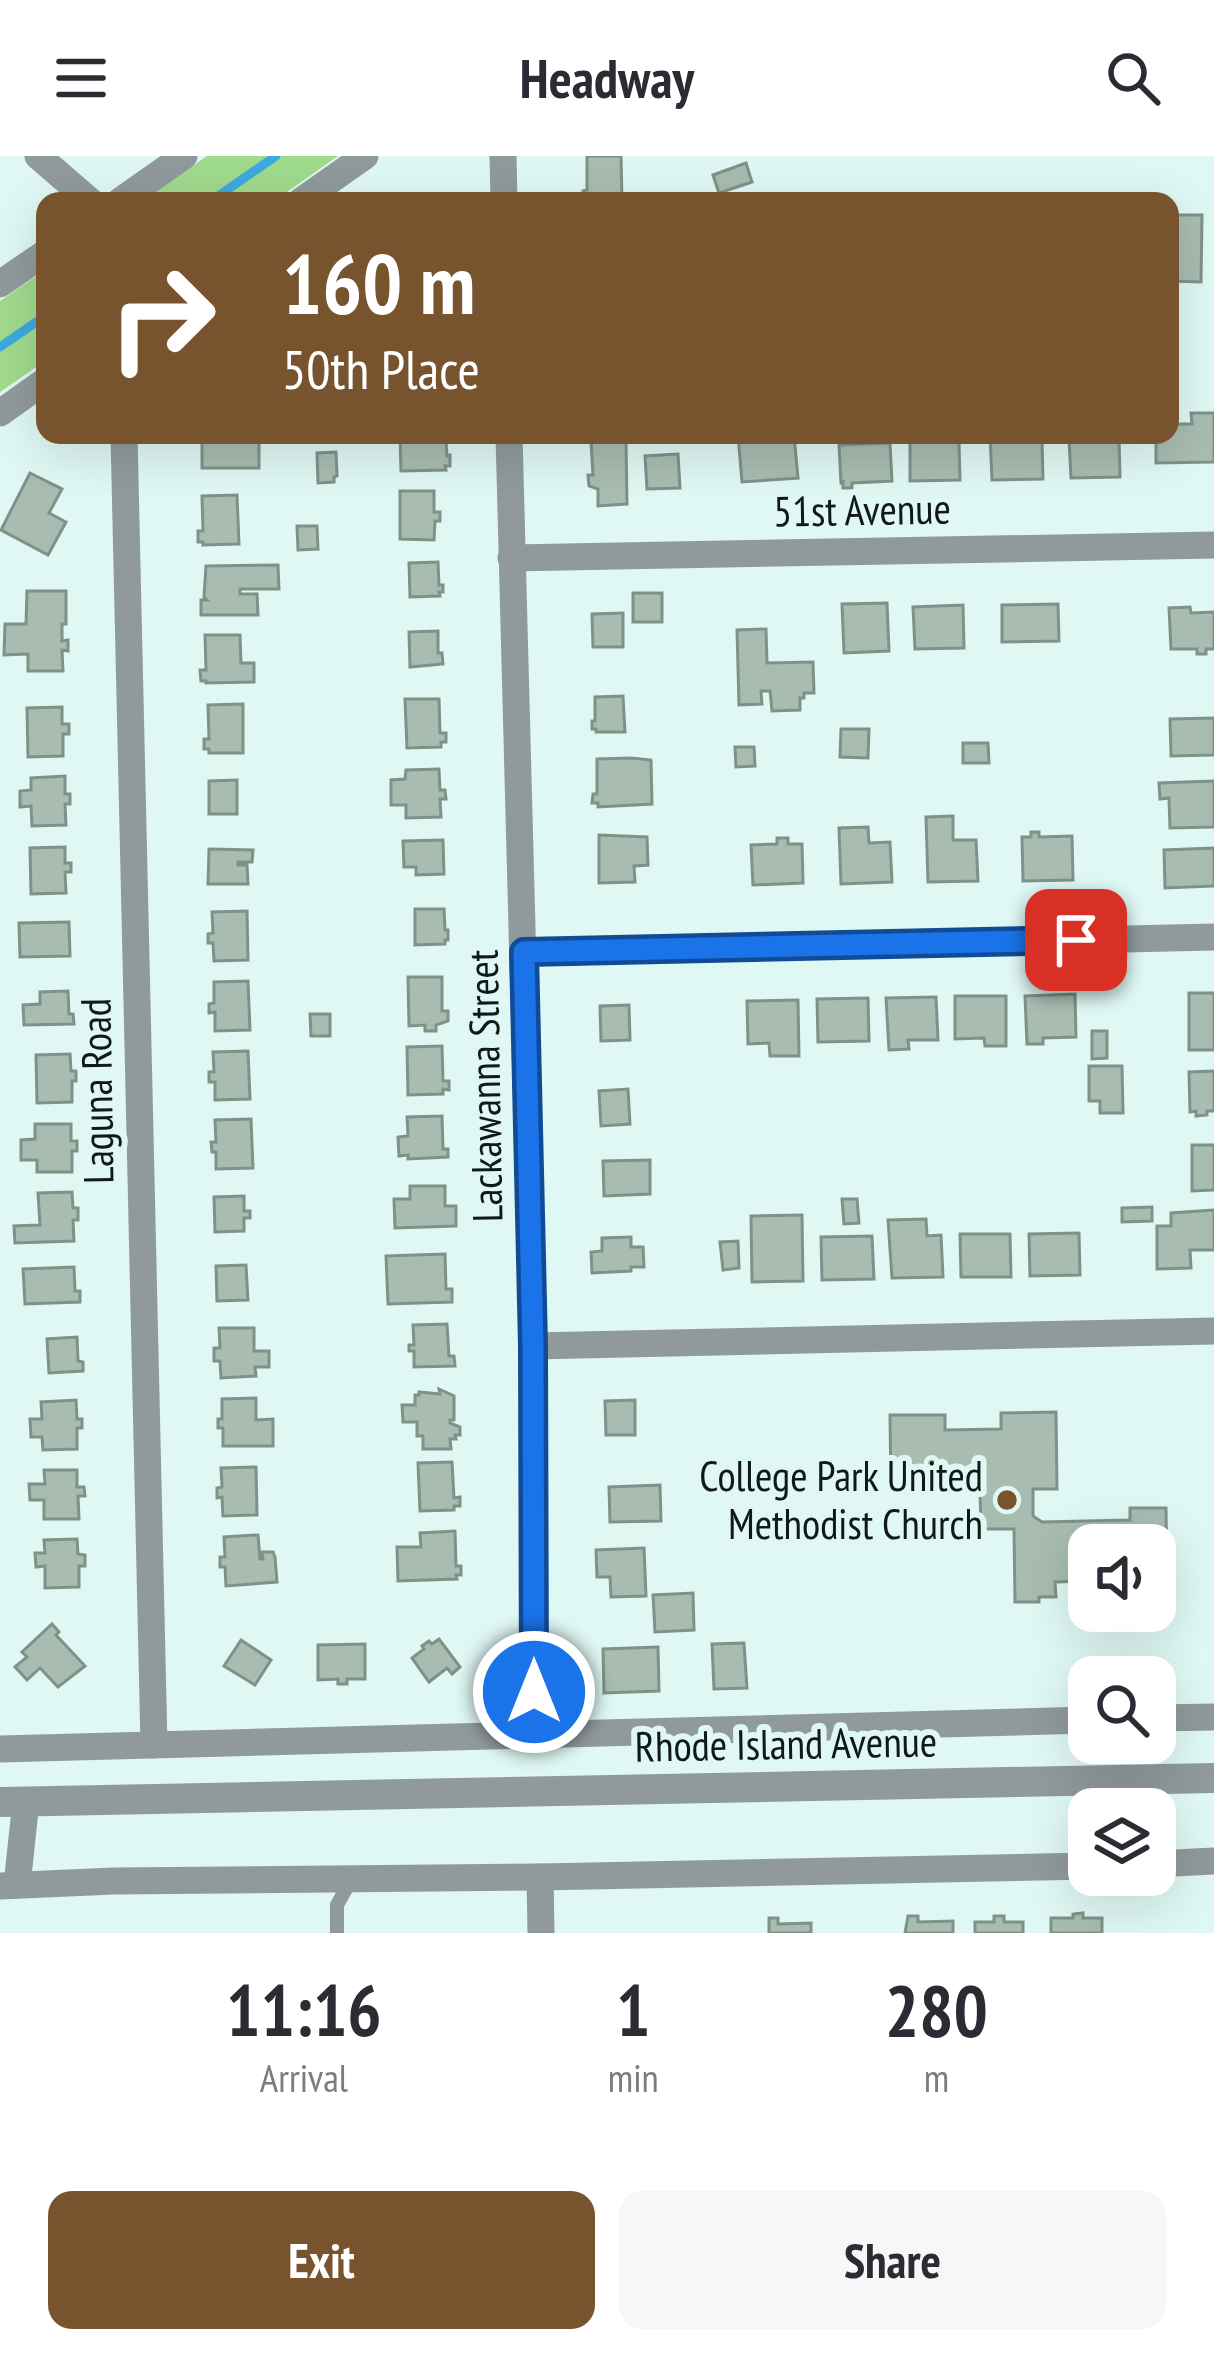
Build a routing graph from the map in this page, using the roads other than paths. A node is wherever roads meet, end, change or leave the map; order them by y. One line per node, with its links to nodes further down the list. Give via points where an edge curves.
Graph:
1 (38, 156): 5 (street)
2 (184, 156): 6 (street)
3 (365, 156): 7 (street)
4 (503, 156): 8 (street)
5 (80, 192)
6 (132, 192)
7 (314, 192)
8 (504, 192)
9 (36, 259): 10 (street)
10 (0, 284)
11 (36, 387): 12 (street)
12 (0, 413)
13 (124, 444): 25 (street, Laguna Road)
14 (508, 444): 16 (street, Lackawanna Street)
15 (1214, 545): 16 (street, 51st Avenue)
16 (511, 558): 18 (street, Lackawanna Street)
17 (1214, 937): 18 (street)
18 (524, 952): 20 (street, Lackawanna Street)
19 (1214, 1331): 20 (street)
20 (533, 1346): 24 (street, Lackawanna Street)
21 (1214, 1717): 22 (street)
22 (1176, 1718)
23 (1068, 1721): 24 (street, Rhode Island Avenue)
24 (534, 1735): 25 (street, Rhode Island Avenue)
25 (154, 1745): 26 (street, Rhode Island Avenue)
26 (0, 1749)
27 (1214, 1778): 28 (street, Rhode Island Avenue)
28 (13, 1802): 34 (street)
29 (1214, 1862): 30 (street)
30 (1176, 1863)
31 (1068, 1866): 32 (street)
32 (540, 1877): 33 (street); 36 (street)
33 (352, 1878): 34 (street); 35 (lane, via 337,1905)
34 (9, 1885)
35 (337, 1933)
36 (541, 1933)

